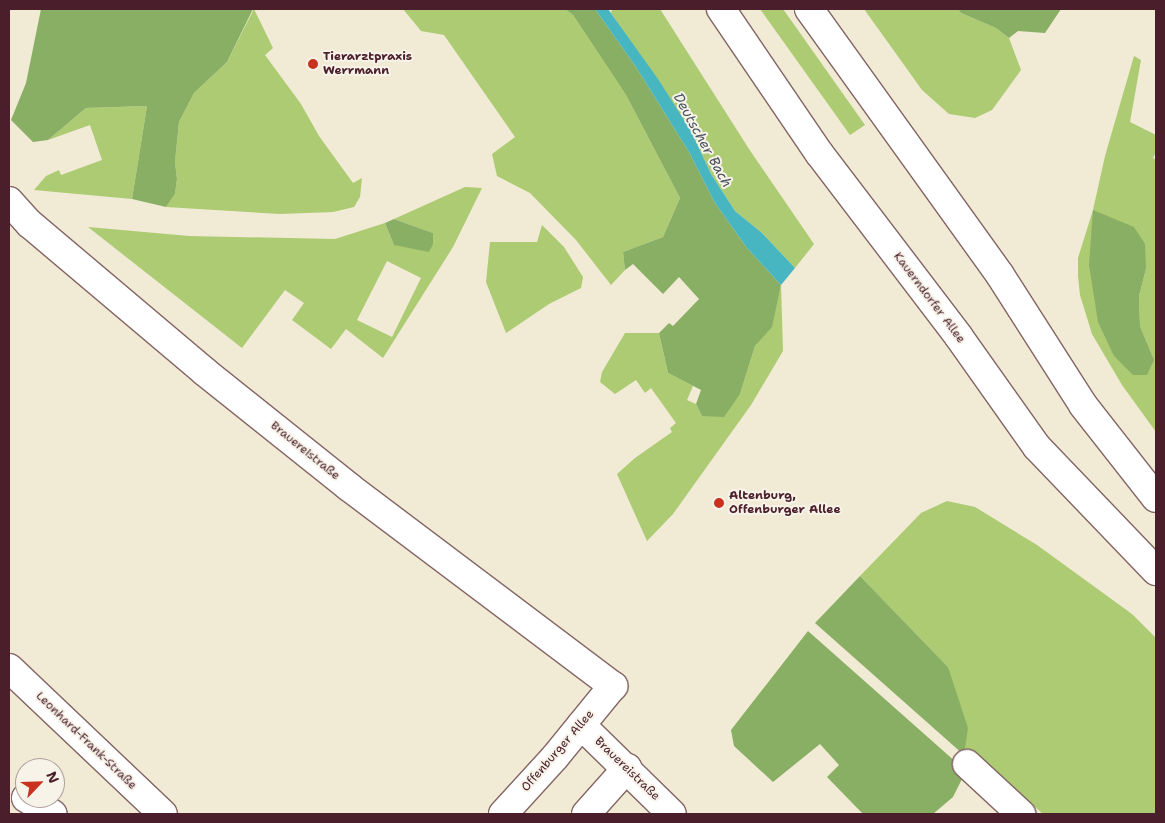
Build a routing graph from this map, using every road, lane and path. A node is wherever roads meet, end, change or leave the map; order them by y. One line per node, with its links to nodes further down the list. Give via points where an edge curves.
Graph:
1 (721, 9): 5 (street, Kauerndorfer Allee, via 819,153 959,337 1037,447)
2 (809, 9): 4 (street, via 1000,275 1083,405)
3 (9, 201): 7 (street, Brauereistraße, via 30,224 205,372 349,487)
4 (1156, 498)
5 (1156, 571)
6 (9, 668): 11 (street, Leonhard-Frank-Straße)
7 (613, 686): 8 (street, Offenburger Allee)
8 (581, 725): 10 (street, Brauereistraße); 12 (street, Offenburger Allee)
9 (967, 764): 15 (street)
10 (627, 768): 13 (street); 14 (street, Brauereistraße)
11 (163, 814)
12 (503, 814)
13 (586, 814)
14 (672, 814)
15 (1021, 814)

